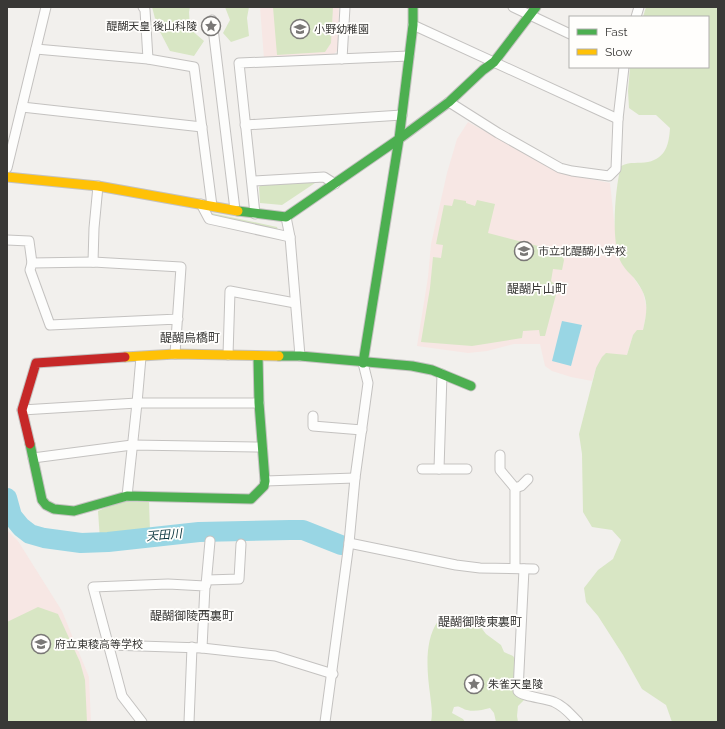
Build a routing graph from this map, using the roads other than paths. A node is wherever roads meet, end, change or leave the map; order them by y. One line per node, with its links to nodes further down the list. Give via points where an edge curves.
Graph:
1 (46, 7): 11 (street)
2 (143, 7): 13 (street)
3 (345, 7): 14 (street)
4 (413, 7): 9 (street)
5 (512, 7): 7 (street)
6 (536, 7): 7 (street)
7 (530, 16): 10 (street); 15 (street)
8 (212, 20): 31 (street)
9 (413, 25): 12 (street); 15 (street)
10 (569, 34)
11 (36, 49): 13 (street); 18 (street)
12 (409, 56): 14 (street); 19 (street)
13 (148, 59): 22 (street, via 194,67)
14 (342, 59): 21 (street, via 239,63)
15 (494, 62): 17 (street); 20 (street)
16 (624, 68): 20 (street)
17 (449, 102): 20 (street, via 560,168 610,176 616,169); 23 (street)
18 (22, 107): 22 (street); 24 (street)
19 (402, 115): 21 (street); 23 (street)
20 (618, 119)
21 (245, 125): 26 (street)
22 (202, 127): 30 (street)
23 (399, 139): 27 (street); 45 (street)
24 (7, 168)
25 (7, 177): 28 (street)
26 (252, 182): 27 (street, via 324,177); 32 (street)
27 (335, 184): 33 (street)
28 (98, 186): 29 (street); 36 (street)
29 (201, 204): 30 (street); 34 (street, via 209,219)
30 (212, 206): 31 (street)
31 (235, 210): 32 (street)
32 (255, 214): 33 (street)
33 (286, 217): 34 (street)
34 (290, 237): 38 (street)
35 (7, 240): 37 (street, via 29,241)
36 (92, 262): 37 (street); 39 (street, via 181,268)
37 (32, 263): 39 (street, via 30,270 50,325)
38 (295, 303): 41 (street, via 230,291); 43 (street)
39 (178, 319): 40 (street)
40 (175, 354): 41 (street); 44 (street)
41 (228, 355): 42 (street)
42 (258, 356): 43 (street); 49 (street)
43 (300, 356): 45 (street)
44 (141, 357): 48 (street); 50 (street, via 36,363)
45 (363, 362): 46 (street, via 412,366); 52 (street, via 368,384)
46 (442, 374): 47 (street); 58 (street)
47 (471, 386)
48 (137, 403): 49 (street); 50 (street); 53 (street)
49 (259, 403): 54 (street)
50 (22, 410): 56 (street)
51 (313, 416): 52 (street, via 312,426)
52 (362, 430): 60 (street)
53 (132, 445): 54 (street); 56 (street); 64 (street)
54 (262, 447): 62 (street)
55 (500, 455): 63 (street, via 500,470)
56 (33, 458): 64 (street, via 42,500 54,509 84,509)
57 (422, 469): 58 (street)
58 (439, 469): 59 (street)
59 (467, 469)
60 (355, 478): 62 (street); 66 (street)
61 (528, 479): 63 (street)
62 (265, 481): 64 (street, via 264,486 251,499)
63 (515, 488): 68 (street)
64 (127, 496)
65 (210, 541): 71 (street)
66 (349, 543): 68 (street, via 456,565); 75 (street)
67 (241, 544): 71 (street, via 239,579)
68 (515, 568): 69 (street)
69 (524, 569): 70 (street); 79 (street, via 518,691 560,705)
70 (534, 569)
71 (206, 583): 72 (street, via 93,587); 74 (street)
72 (109, 645): 73 (street); 76 (street, via 122,696)
73 (192, 647): 74 (street); 77 (street)
74 (202, 648): 75 (street, via 275,656)
75 (332, 674): 78 (street)
76 (142, 722)
77 (189, 722)
78 (325, 722)
79 (578, 722)

